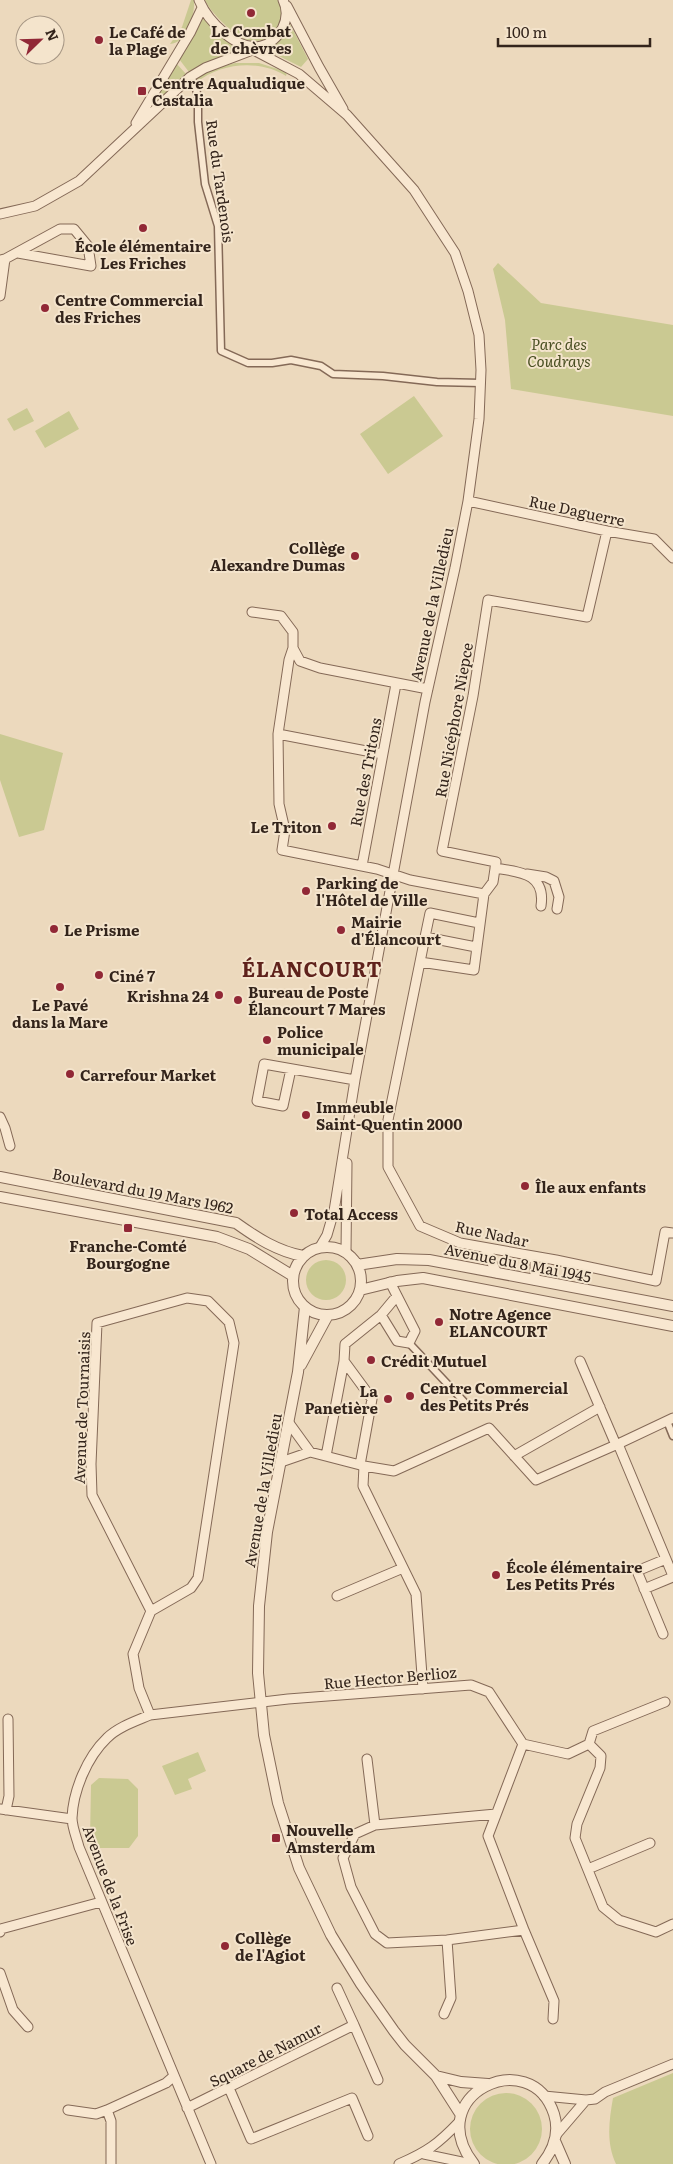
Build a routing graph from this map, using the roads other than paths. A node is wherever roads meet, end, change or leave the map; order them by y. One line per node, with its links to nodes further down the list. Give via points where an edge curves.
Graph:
1 (201, 4): 3 (street, Avenue de la Villedieu, via 215,23 244,45); 6 (street, via 190,33)
2 (287, 6): 3 (street, via 283,27 274,40); 5 (street, Avenue de la Villedieu, via 318,68)
3 (256, 48): 4 (street); 5 (street, Avenue de la Villedieu, via 298,74)
4 (190, 77): 6 (street); 11 (street, Rue du Tardenois, via 198,98 205,184 218,226 221,351 248,363 291,360 321,366 333,374)
5 (347, 115): 11 (street, Avenue de la Villedieu, via 414,190 454,253 479,335)
6 (132, 131): 7 (street, via 79,181 35,206)
7 (2, 211)
8 (18, 253): 8 (street, via 54,260 91,266 88,246 74,229 60,228); 9 (street)
9 (2, 260): 10 (street)
10 (0, 296)
11 (481, 383): 12 (street, Avenue de la Villedieu)
12 (468, 501): 13 (street, Rue Daguerre); 18 (street, Avenue de la Villedieu)
13 (607, 531): 14 (street, Rue Daguerre, via 654,539); 22 (street, Rue Nicéphore Niepce, via 587,617 488,600 473,696 442,851 496,862)
14 (673, 558)
15 (252, 612): 16 (street, via 281,616 293,632)
16 (293, 648): 17 (street, via 300,661 320,668); 19 (street)
17 (396, 684): 18 (street); 20 (street, Rue des Tritons)
18 (428, 689): 23 (street, Avenue de la Villedieu)
19 (278, 734): 20 (street); 21 (street, via 279,804 285,830 282,850)
20 (382, 754): 21 (street, Rue des Tritons)
21 (362, 866): 23 (street)
22 (495, 868): 24 (street); 25 (street, via 493,882)
23 (395, 874): 25 (street, via 410,880); 33 (street, Avenue de la Villedieu)
24 (526, 874): 26 (street, via 539,886 543,897); 27 (street, via 554,881 559,897)
25 (484, 894): 28 (street)
26 (541, 906)
27 (557, 909)
28 (479, 922): 29 (street, Rue Nadar, via 430,913); 30 (street)
29 (425, 937): 30 (street); 31 (street, Rue Nadar)
30 (476, 947): 31 (street, via 474,970)
31 (420, 962): 39 (street, Rue Nadar, via 388,1120 388,1167 420,1226 460,1243 656,1280 665,1232)
32 (291, 1069): 32 (street, via 283,1106 257,1101 264,1064); 33 (street)
33 (356, 1080): 35 (street, Avenue de la Villedieu)
34 (0, 1117): 36 (street)
35 (347, 1135): 40 (street, Avenue de la Villedieu, via 334,1211); 41 (street, Avenue de la Villedieu)
36 (10, 1146)
37 (0, 1177): 42 (street, Boulevard du 19 Mars 1962, via 236,1223 268,1245)
38 (0, 1196): 45 (street, via 217,1237 249,1249)
39 (673, 1233)
40 (320, 1247): 41 (street, via 329,1246); 42 (street)
41 (346, 1252): 43 (street)
42 (303, 1256): 45 (street)
43 (358, 1265): 44 (street, Avenue du 8 Mai 1945, via 397,1259 430,1260); 48 (street, via 362,1281)
44 (497, 1273): 46 (street, Avenue du 8 Mai 1945); 46 (street, via 485,1249 535,1258)
45 (293, 1276): 51 (street, via 295,1293)
46 (534, 1280): 50 (street, Avenue du 8 Mai 1945)
47 (390, 1282): 48 (street); 49 (street); 54 (street, via 423,1278)
48 (360, 1290): 52 (street, via 345,1310)
49 (396, 1297): 53 (street); 55 (street, via 414,1331)
50 (673, 1306)
51 (305, 1307): 52 (street); 58 (street, Avenue de la Villedieu)
52 (328, 1315): 58 (street, Avenue de la Villedieu)
53 (381, 1315): 55 (street, via 396,1341); 56 (street, via 344,1344)
54 (673, 1326)
55 (409, 1343): 60 (street)
56 (344, 1361): 66 (street); 69 (street, via 372,1399)
57 (580, 1362): 59 (street)
58 (298, 1372): 62 (street, Avenue de la Villedieu)
59 (600, 1407): 64 (street); 67 (street)
60 (470, 1408)
61 (670, 1419): 63 (street); 64 (street)
62 (288, 1423): 65 (street); 68 (street, Avenue de la Villedieu)
63 (673, 1436)
64 (617, 1444): 67 (street, via 536,1480); 70 (street)
65 (310, 1452): 66 (street); 68 (street)
66 (326, 1456): 69 (street)
67 (514, 1456): 69 (street, via 490,1428 394,1471)
68 (281, 1462): 79 (street, Avenue de la Villedieu, via 267,1532 259,1606)
69 (362, 1466): 71 (street, via 363,1486)
70 (666, 1559): 72 (street); 73 (street, via 637,1571)
71 (403, 1568): 74 (street); 77 (street, via 416,1594)
72 (673, 1577): 73 (street)
73 (644, 1589): 76 (street)
74 (337, 1596)
75 (152, 1611): 75 (street, Avenue de Tournaisis, via 191,1588 198,1578 234,1343 229,1322 208,1302 187,1298 97,1322 92,1495); 80 (street, via 133,1654 139,1688)
76 (663, 1634)
77 (423, 1688): 79 (street, Rue Hector Berlioz); 82 (street, Rue Hector Berlioz, via 471,1685 489,1692)
78 (665, 1702): 83 (street, via 593,1732)
79 (261, 1703): 80 (street, Avenue de la Frise); 104 (street, Avenue de la Villedieu, via 278,1803 299,1868 330,1935 394,2031)
80 (150, 1715): 87 (street, Avenue de la Frise, via 107,1738 92,1757 81,1778)
81 (8, 1718): 85 (street, via 9,1796)
82 (523, 1744): 83 (street, via 568,1754); 86 (street)
83 (589, 1744): 90 (street, via 601,1756 600,1768 577,1824 576,1838)
84 (367, 1759): 88 (street)
85 (3, 1810): 87 (street)
86 (496, 1814): 88 (street); 93 (street, via 488,1836)
87 (72, 1819): 91 (street, Avenue de la Frise, via 79,1848)
88 (375, 1825): 95 (street, via 355,1834 343,1858 351,1887 374,1934 387,1942)
89 (650, 1843): 90 (street)
90 (588, 1869): 92 (street, via 603,1907 619,1920 656,1932)
91 (101, 1902): 94 (street, via 1,1929); 103 (street, Avenue de la Frise)
92 (673, 1924)
93 (524, 1930): 95 (street); 99 (street, via 554,2002)
94 (0, 1932)
95 (447, 1940): 98 (street, via 451,1998)
96 (0, 1973): 101 (street, via 12,2010)
97 (336, 1988): 100 (street)
98 (444, 2014)
99 (553, 2019)
100 (354, 2025): 105 (street); 107 (street, Square de Namur)
101 (28, 2027)
102 (673, 2064): 109 (street, via 605,2092 596,2099)
103 (174, 2076): 110 (street, Avenue de la Frise); 112 (street, via 166,2083)
104 (436, 2076): 106 (street); 113 (street, Avenue de la Villedieu)
105 (378, 2080)
106 (488, 2084): 108 (street, via 502,2080 518,2081 532,2086); 113 (street, via 466,2102)
107 (229, 2088): 110 (street, Square de Namur); 114 (street, via 251,2139 352,2098)
108 (544, 2096): 109 (street); 115 (street, via 556,2121)
109 (586, 2100): 115 (street)
110 (187, 2108): 118 (street, Avenue de la Frise)
111 (68, 2110): 112 (street, via 96,2114)
112 (107, 2110): 117 (street, via 111,2121)
113 (460, 2119): 116 (street, via 440,2142); 120 (street, via 460,2138)
114 (368, 2136)
115 (556, 2138): 121 (street); 122 (street)
116 (424, 2154): 119 (street); 120 (street)
117 (111, 2164)
118 (211, 2164)
119 (399, 2164)
120 (472, 2164)
121 (542, 2164)
122 (565, 2164)

